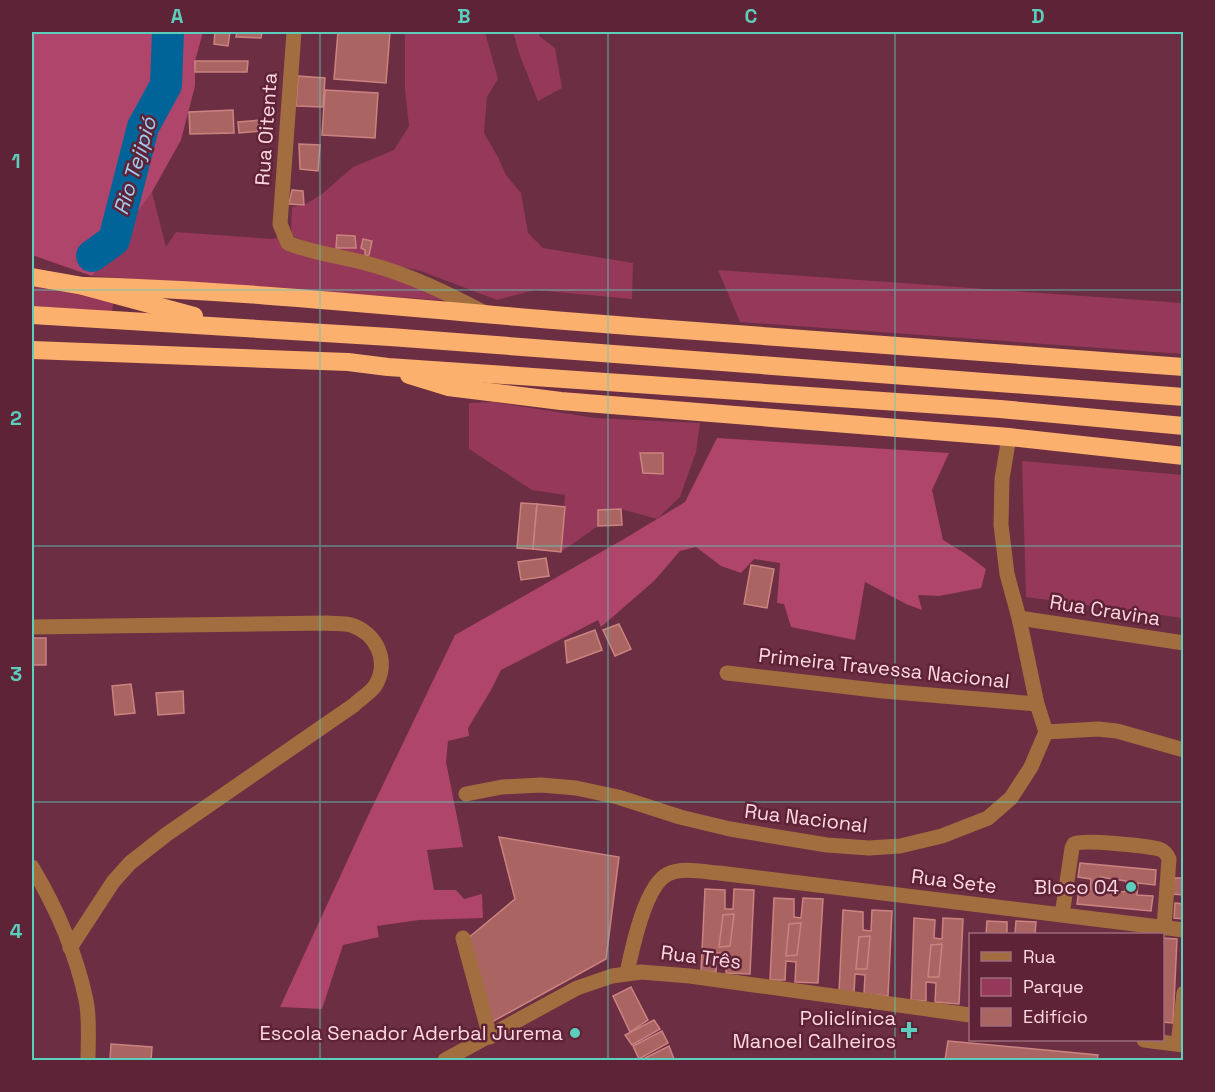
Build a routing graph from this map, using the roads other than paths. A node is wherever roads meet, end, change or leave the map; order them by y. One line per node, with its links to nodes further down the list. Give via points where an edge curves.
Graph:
1 (294, 32): 4 (street, Rua Oitenta, via 281,229 288,243 428,283)
2 (32, 277): 3 (highway)
3 (83, 286): 4 (highway, via 174,288); 6 (highway)
4 (488, 314): 9 (highway)
5 (32, 315): 6 (highway)
6 (228, 326): 10 (highway)
7 (32, 350): 8 (highway, via 348,362)
8 (388, 367): 11 (highway); 12 (highway, via 448,387 504,395)
9 (1184, 367)
10 (1178, 397)
11 (1178, 426)
12 (1008, 437): 13 (highway); 14 (street, via 1001,525 1007,574)
13 (1184, 456)
14 (1019, 618): 16 (street, Rua Cravina); 18 (street)
15 (32, 627): 27 (street, via 327,623 364,631 381,655 382,669 374,687 354,705 130,863)
16 (1184, 644)
17 (727, 673): 18 (street, Primeira Travessa Nacional, via 883,692)
18 (1037, 704): 19 (street)
19 (1046, 732): 20 (street, via 1117,731); 21 (street, Rua Nacional, via 1031,767 1011,798 988,818 942,836 900,846 827,845 766,836 576,788 541,784)
20 (1184, 750)
21 (466, 794)
22 (32, 867): 27 (street)
23 (1062, 915): 24 (street, Rua Sete); 24 (street, via 1074,844 1143,847 1160,849 1168,855); 28 (street, Rua Sete, via 683,871 659,881 635,935)
24 (1164, 927): 25 (street, Rua Sete)
25 (1184, 930)
26 (462, 938): 31 (street)
27 (70, 948): 34 (street, via 86,1002)
28 (627, 973): 30 (street, Rua Três, via 690,976); 31 (street, Rua Três, via 577,988)
29 (1184, 993): 33 (street)
30 (969, 1015)
31 (490, 1037): 35 (street, Rua Três)
32 (1151, 1041): 33 (street)
33 (1181, 1045)
34 (88, 1060)
35 (445, 1060)

